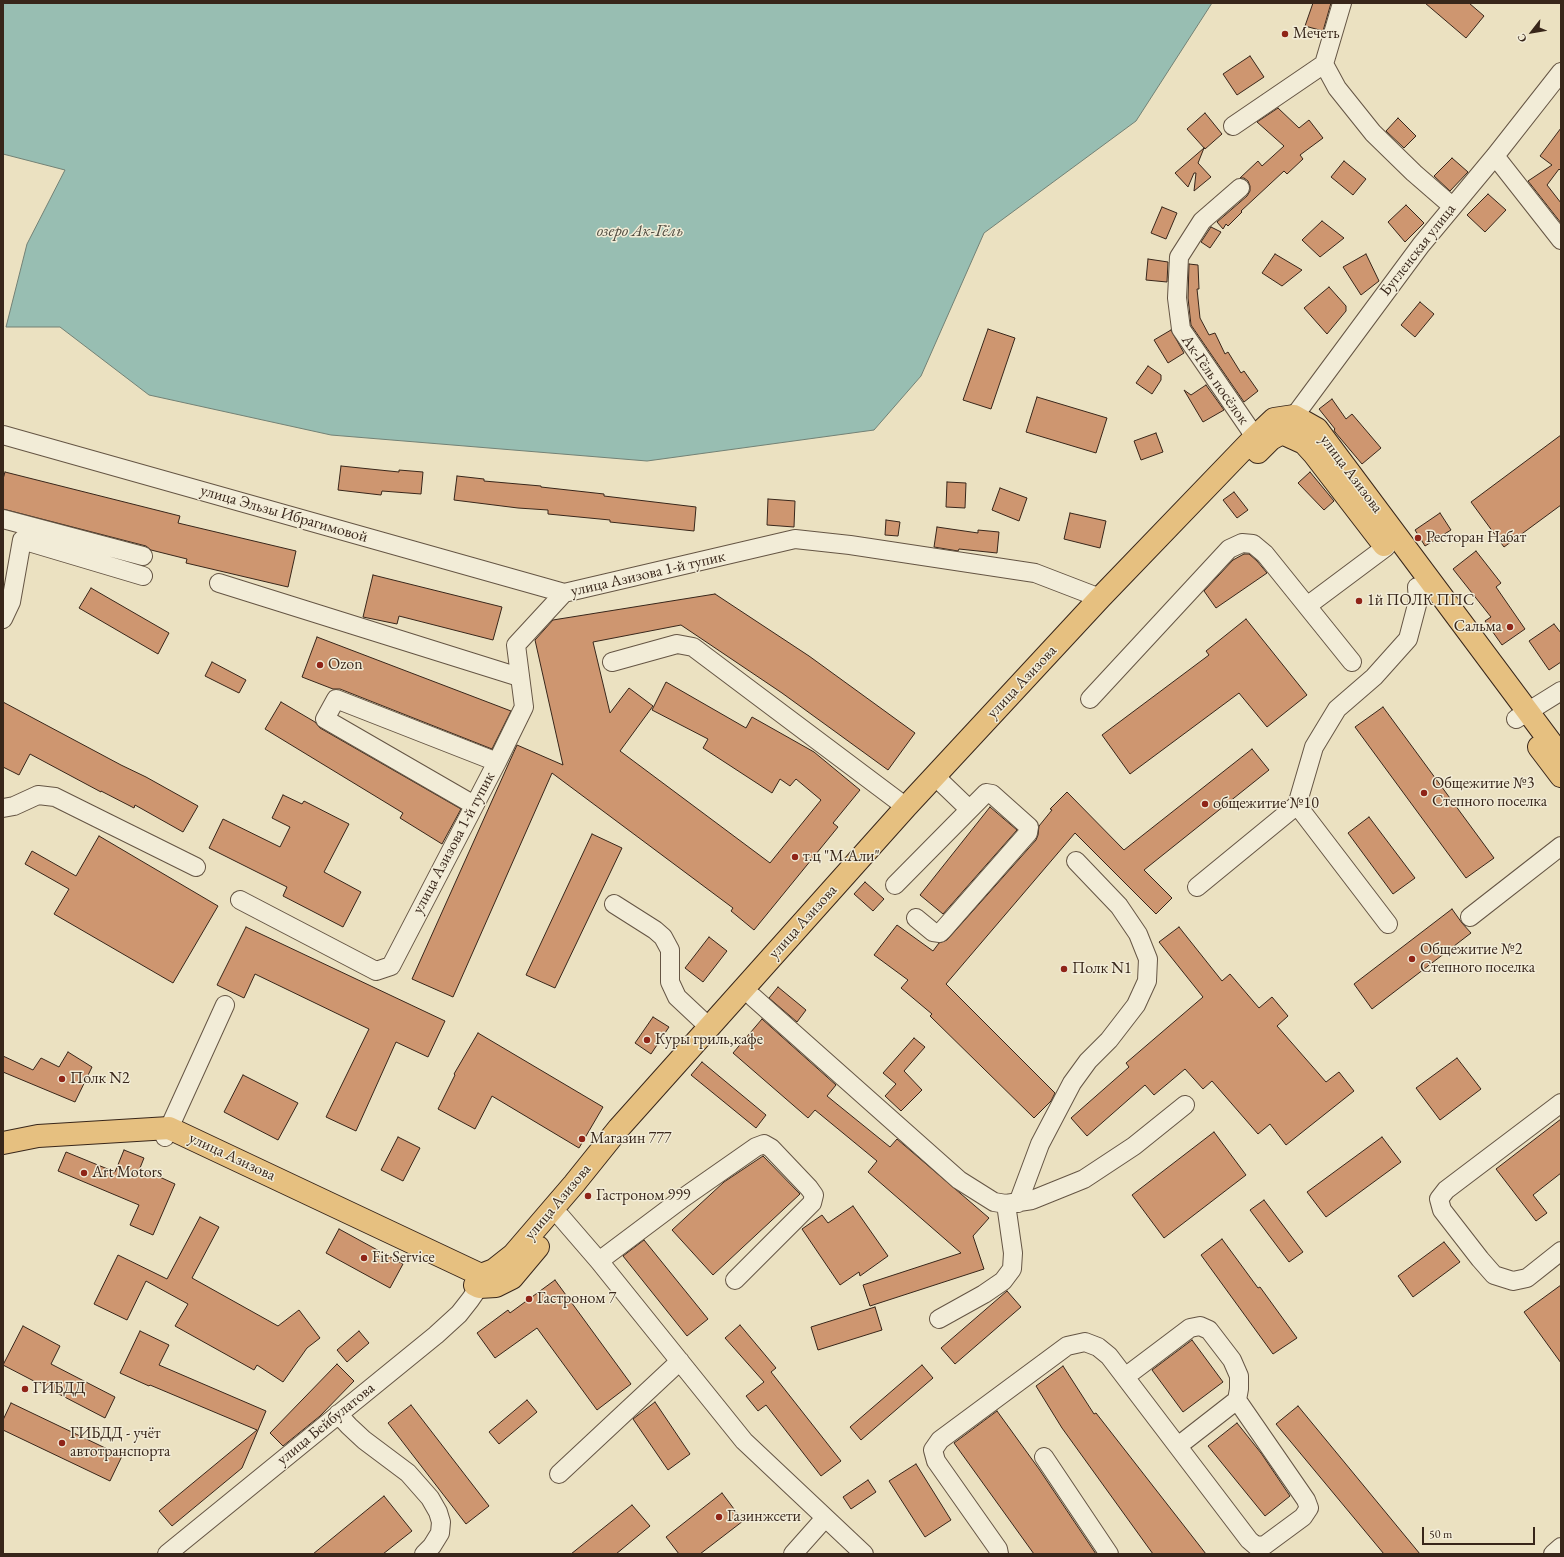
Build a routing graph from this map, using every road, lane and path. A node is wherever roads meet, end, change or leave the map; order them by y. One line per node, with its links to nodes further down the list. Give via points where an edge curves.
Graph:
1 (1342, 3): 2 (street)
2 (1324, 64): 4 (street); 7 (street, via 1337,88 1373,133)
3 (1561, 72): 5 (street, Бугленская улица)
4 (1233, 126)
5 (1495, 156): 7 (street, Бугленская улица); 8 (street)
6 (1240, 188): 12 (street, Ак-Гёль посёлок, via 1202,220 1180,257 1177,298 1180,330)
7 (1452, 206): 9 (street, Бугленская улица)
8 (1561, 240)
9 (1294, 416): 10 (street, Бугленская улица); 12 (main road, улица Азизова, via 1274,419); 28 (main road, улица Азизова, via 1317,430)
10 (1282, 434): 12 (main road, улица Азизова); 14 (main road, улица Азизова, via 1304,442)
11 (3, 436): 19 (street, улица Эльзы Ибрагимовой)
12 (1259, 442): 20 (main road, улица Азизова); 32 (main road, улица Азизова)
13 (3, 519): 15 (street)
14 (1386, 547): 18 (main road, улица Азизова); 21 (street)
15 (143, 556)
16 (142, 576): 22 (street, via 22,540 11,602)
17 (219, 583): 25 (street)
18 (1417, 587): 28 (main road, улица Азизова); 34 (street, via 1418,601 1408,639 1374,676 1338,709 1314,747)
19 (564, 594): 20 (street, улица Азизова 1-й тупик, via 795,539 1035,572); 25 (street, улица Азизова 1-й тупик, via 516,645)
20 (1100, 598): 35 (main road, улица Азизова)
21 (1307, 606): 24 (street); 27 (street, via 1265,554 1253,544 1242,542 1229,549)
22 (3, 619)
23 (612, 662): 35 (street, via 677,644 693,648)
24 (1352, 662)
25 (519, 677): 30 (street, улица Азизова 1-й тупик, via 524,707)
26 (1561, 691): 28 (street)
27 (1090, 699)
28 (1522, 715): 29 (main road, улица Азизова); 31 (main road, улица Азизова)
29 (1561, 756)
30 (497, 762): 33 (street, улица Азизова 1-й тупик); 33 (street, via 336,699 325,719)
31 (1561, 776)
32 (942, 783): 37 (street); 48 (main road, улица Азизова)
33 (474, 805): 43 (street, улица Азизова 1-й тупик, via 391,966 385,969 376,971)
34 (1297, 805): 42 (street); 47 (street)
35 (906, 807): 50 (main road, улица Азизова)
36 (3, 808): 40 (street, via 38,795 55,797)
37 (969, 809): 41 (street); 46 (street, via 983,795 989,793 1027,824 1030,830 942,931 933,932)
38 (1561, 846): 45 (street)
39 (1076, 861): 56 (street, via 1119,906 1138,934 1148,959 1147,981 1136,1005 1109,1040 1088,1060 1072,1083)
40 (196, 867)
41 (895, 885)
42 (1197, 887)
43 (240, 900)
44 (614, 904): 50 (street, via 663,937 670,950 670,982 676,997)
45 (1470, 917)
46 (916, 918)
47 (1388, 924)
48 (753, 997): 56 (street, via 958,1180 994,1202); 57 (main road, улица Азизова, via 633,1129)
49 (224, 1005): 53 (street)
50 (709, 1027): 53 (main road, улица Азизова, via 513,1255 494,1270 481,1275)
51 (1561, 1103): 58 (street, via 1446,1190 1439,1199 1442,1210 1494,1275 1513,1281 1527,1278)
52 (1185, 1105): 56 (street, via 1134,1146 1084,1179 1032,1200)
53 (167, 1132): 54 (main road, улица Азизова, via 38,1136); 55 (main road, улица Азизова); 61 (main road, улица Азизова)
54 (3, 1144)
55 (3, 1154)
56 (1012, 1203): 62 (street, via 1012,1268 1004,1281)
57 (561, 1217): 59 (street); 61 (main road, улица Азизова, via 512,1278 496,1286)
58 (1561, 1252)
59 (599, 1261): 60 (street, via 683,1198 764,1144 771,1148 814,1195 812,1203); 63 (street)
60 (735, 1280)
61 (479, 1287): 66 (street, улица Бейбулатова, via 459,1314)
62 (939, 1319)
63 (680, 1361): 69 (street); 70 (street, via 744,1441)
64 (1125, 1377): 65 (street, via 1190,1328 1200,1326 1209,1330 1232,1360 1239,1376); 67 (street); 78 (street, via 1109,1356 1098,1347 1085,1342 1067,1346 940,1440 934,1450 936,1461)
65 (1237, 1400): 67 (street); 67 (street, via 1306,1500 1309,1508 1303,1517 1265,1545 1256,1546)
66 (338, 1414): 73 (street, улица Бейбулатова); 74 (street, via 364,1440 408,1473 430,1498 441,1522 440,1533)
67 (1178, 1446)
68 (1044, 1457): 79 (street)
69 (559, 1474)
70 (825, 1518): 71 (street); 75 (street)
71 (850, 1542): 76 (street); 77 (street)
72 (1561, 1547): 80 (street)
73 (169, 1553)
74 (424, 1554)
75 (793, 1554)
76 (864, 1554)
77 (874, 1554)
78 (999, 1554)
79 (1109, 1554)
80 (1553, 1554)

